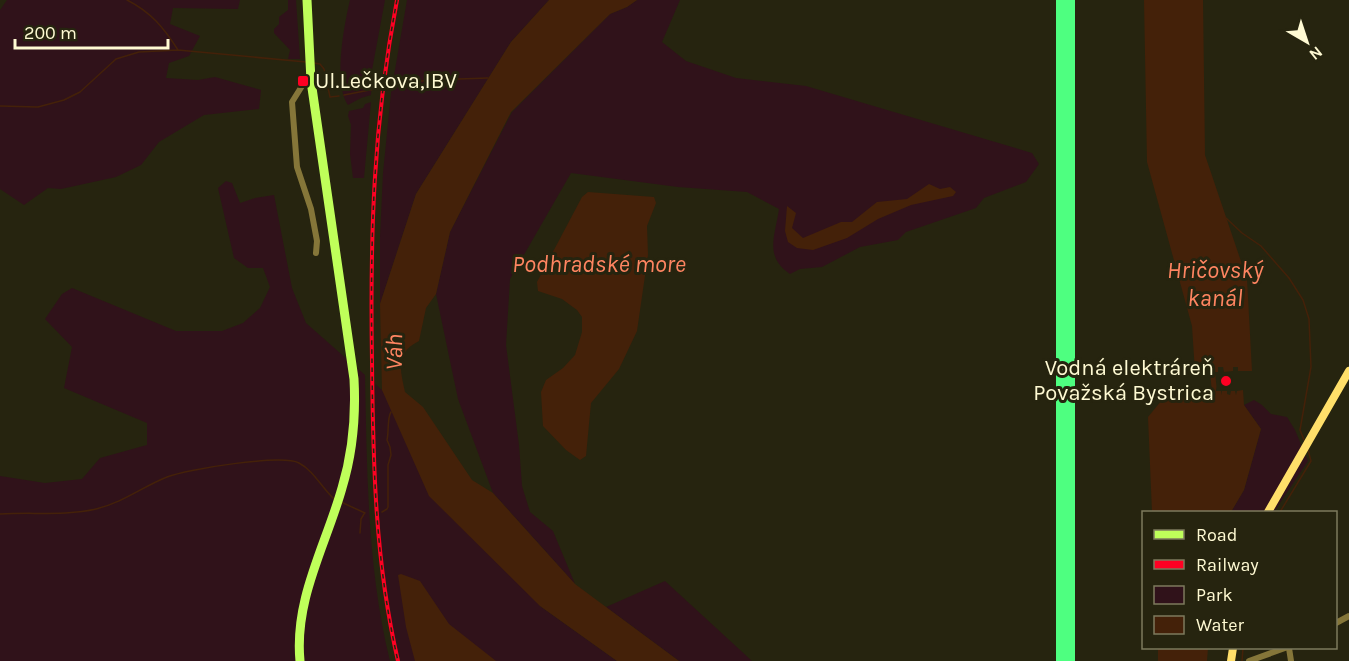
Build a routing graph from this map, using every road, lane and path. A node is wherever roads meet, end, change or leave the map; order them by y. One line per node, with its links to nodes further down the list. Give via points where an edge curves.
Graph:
1 (307, 0): 4 (main road)
2 (1061, 0): 10 (highway)
3 (1070, 0): 11 (highway)
4 (311, 81): 5 (street, via 302,86 292,102 297,167 311,209); 9 (main road, via 355,412 354,441 342,489 308,587)
5 (316, 253)
6 (1349, 371): 7 (main road)
7 (1269, 511)
8 (1284, 649): 12 (street)
9 (300, 661)
10 (1060, 661)
11 (1070, 661)
12 (1249, 661)

